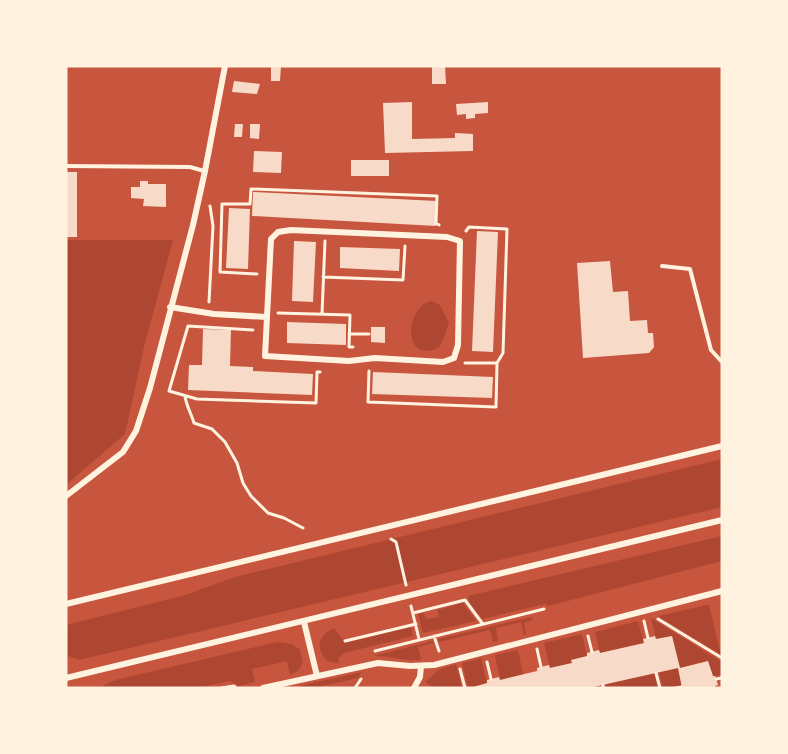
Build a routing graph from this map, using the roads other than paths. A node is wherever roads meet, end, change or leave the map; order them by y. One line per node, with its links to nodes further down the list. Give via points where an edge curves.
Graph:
1 (225, 66): 3 (street)
2 (66, 166): 3 (lane, via 190,167)
3 (205, 171): 5 (street)
4 (662, 266): 7 (lane, via 690,269 711,350)
5 (170, 307): 6 (street); 9 (street, via 136,431 123,452)
6 (267, 315): 6 (street, via 271,239 278,232 447,237 460,241 458,345 454,358 443,362 375,358 348,361 265,356)
7 (722, 362)
8 (722, 446): 12 (street)
9 (66, 496)
10 (722, 520): 13 (street)
11 (722, 591): 14 (street)
12 (66, 604)
13 (304, 622): 15 (street); 16 (street)
14 (421, 666): 15 (street, via 378,663); 18 (street)
15 (317, 676): 17 (street)
16 (66, 678)
17 (263, 688)
18 (414, 688)

